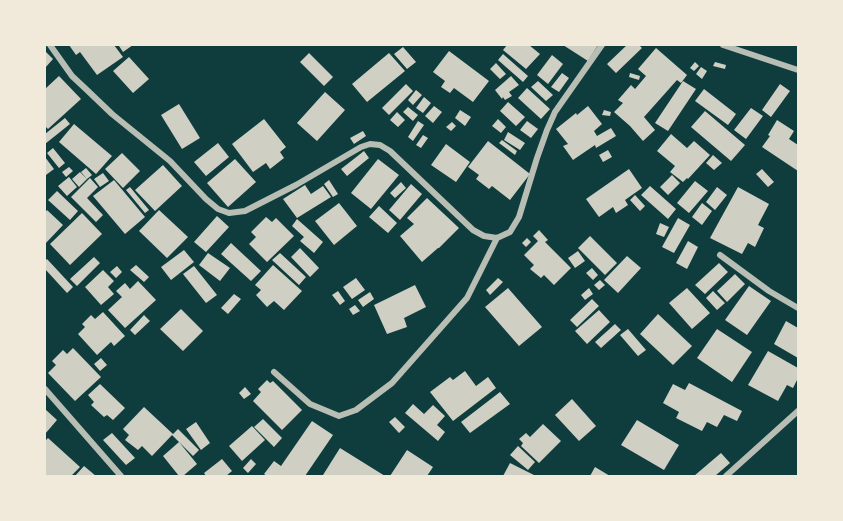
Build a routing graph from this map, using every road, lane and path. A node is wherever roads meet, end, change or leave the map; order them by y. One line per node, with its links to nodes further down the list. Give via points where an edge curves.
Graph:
1 (50, 45): 5 (street, via 72,76 218,209 229,213 245,211 361,147 380,145 473,230)
2 (602, 45): 5 (street, via 555,112 519,218 510,232)
3 (723, 45): 4 (street)
4 (798, 70)
5 (497, 238): 8 (street, via 467,298 392,383 356,410 339,416 310,404)
6 (720, 255): 7 (street)
7 (798, 308)
8 (274, 372)
9 (45, 389): 11 (street)
10 (798, 411): 12 (street)
11 (121, 476)
12 (726, 476)

